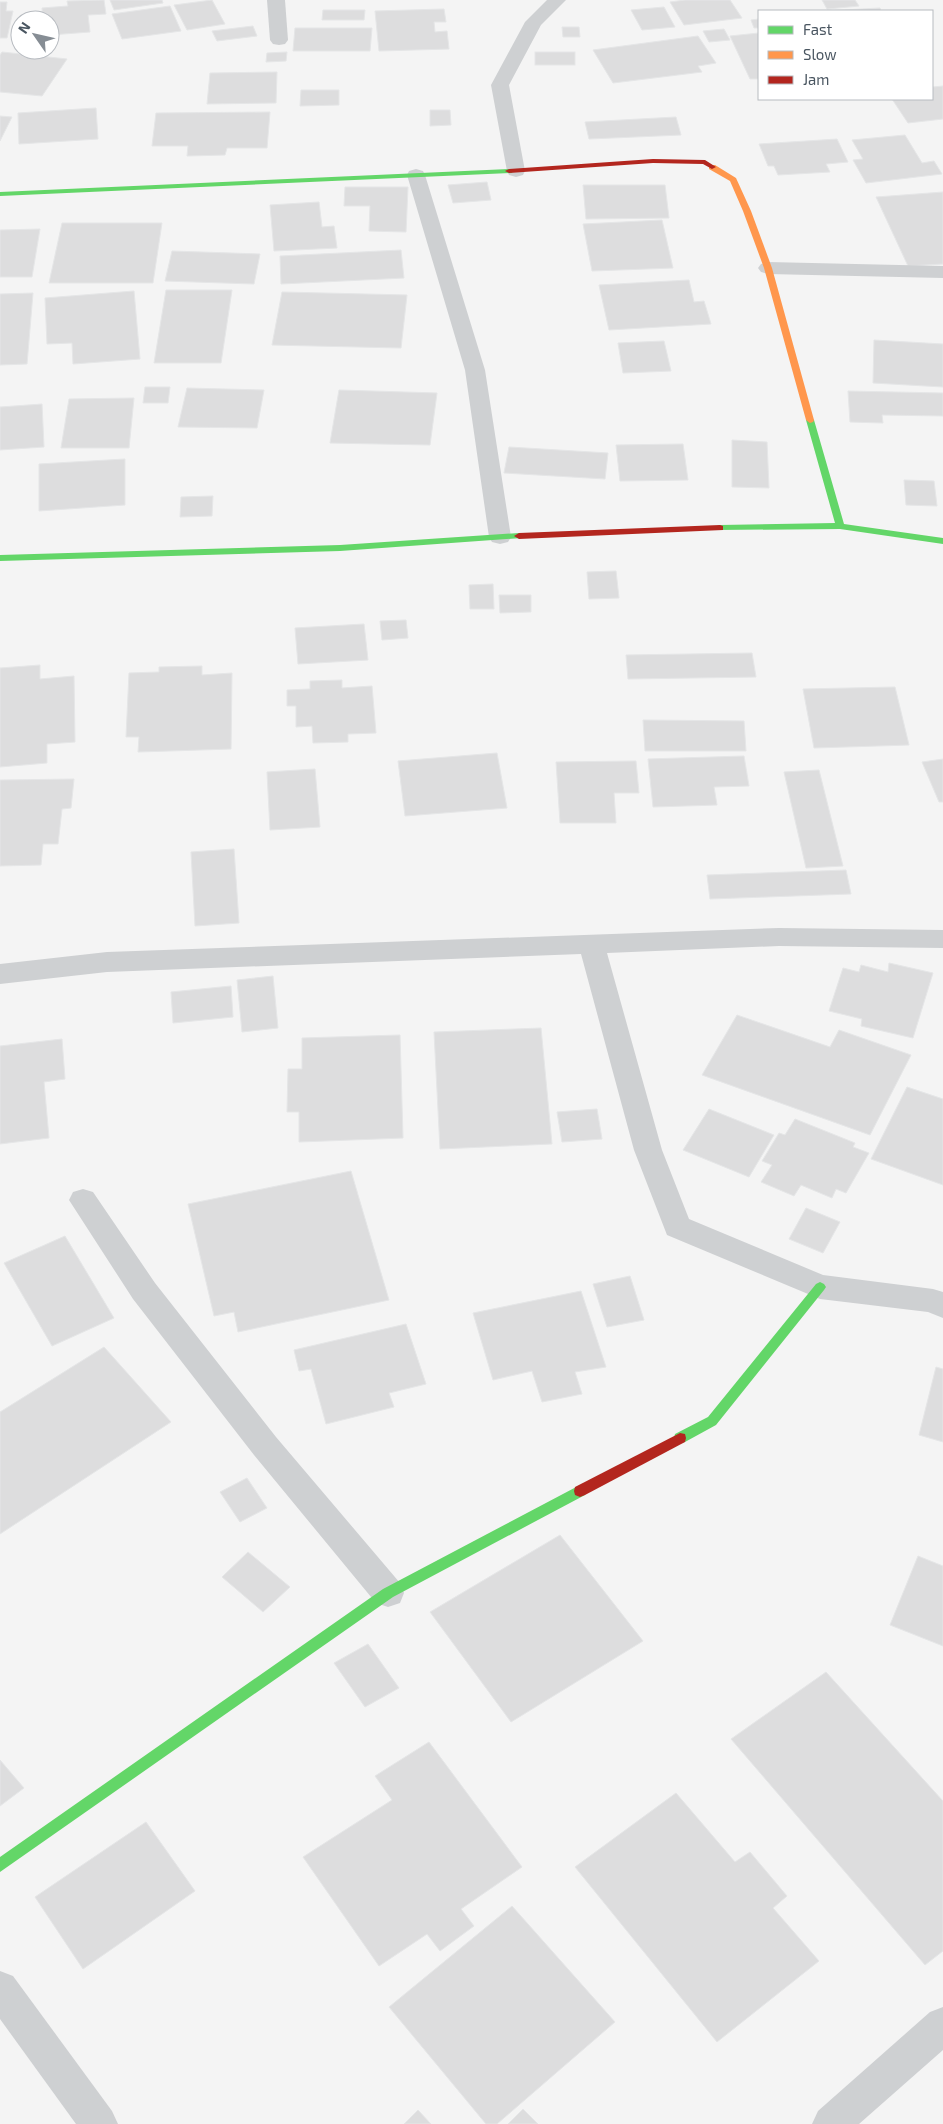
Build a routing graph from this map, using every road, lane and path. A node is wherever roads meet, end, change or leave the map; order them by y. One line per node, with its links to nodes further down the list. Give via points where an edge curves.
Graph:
1 (276, 0): 3 (street)
2 (557, 0): 4 (street, via 534,22 500,85)
3 (278, 40)
4 (516, 170): 5 (street); 7 (street, via 653,161 705,162 733,180)
5 (416, 175): 6 (street); 10 (street, via 475,370)
6 (0, 194)
7 (768, 268): 8 (street); 9 (street)
8 (943, 272)
9 (840, 526): 10 (street, via 673,528); 11 (street)
10 (500, 537): 12 (street, via 340,548)
11 (943, 541)
12 (0, 558)
13 (943, 939): 14 (street, via 778,937)
14 (592, 945): 15 (street, via 107,962); 17 (street, via 648,1150 677,1226)
15 (0, 974)
16 (83, 1200): 19 (street, via 144,1291 265,1446)
17 (820, 1287): 18 (street); 19 (street, via 712,1421)
18 (943, 1306)
19 (388, 1593): 20 (street)
20 (0, 1864)
21 (0, 1989): 23 (street)
22 (943, 2025): 24 (street)
23 (99, 2124)
24 (831, 2124)

